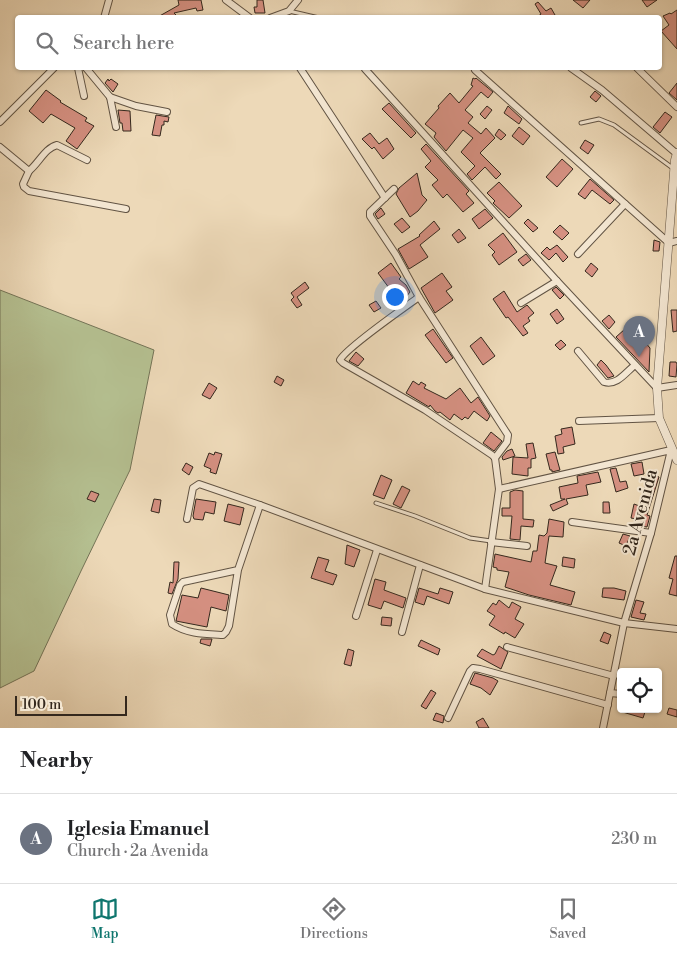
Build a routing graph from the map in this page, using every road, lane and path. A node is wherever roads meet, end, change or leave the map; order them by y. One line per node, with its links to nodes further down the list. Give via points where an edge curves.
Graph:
1 (109, 0): 5 (street)
2 (298, 0): 4 (street)
3 (230, 2): 6 (street)
4 (289, 11): 7 (street); 8 (lane)
5 (105, 15)
6 (246, 15)
7 (278, 15)
8 (306, 15)
9 (52, 70): 21 (street)
10 (78, 70): 17 (street)
11 (88, 70): 18 (street)
12 (301, 70): 30 (street)
13 (366, 70): 35 (street)
14 (474, 70): 31 (street)
15 (574, 70): 25 (street)
16 (639, 70): 19 (street)
17 (84, 96)
18 (110, 97): 20 (street); 23 (street)
19 (677, 107)
20 (167, 112)
21 (0, 122)
22 (581, 123): 27 (lane, via 599,119 614,125)
23 (116, 127)
24 (0, 147): 28 (street)
25 (677, 154): 27 (street, 2a Avenida)
26 (87, 160): 28 (street, via 57,145 52,146)
27 (674, 169): 33 (street, 2a Avenida)
28 (29, 171): 32 (street, via 23,184 29,191)
29 (394, 189): 30 (street)
30 (385, 198): 36 (street, via 370,212 370,216 396,254)
31 (625, 204): 33 (street); 34 (street)
32 (126, 209)
33 (673, 242): 41 (street, 2a Avenida)
34 (578, 254)
35 (556, 281): 37 (street); 39 (street)
36 (419, 297): 45 (street, via 508,435 507,442); 45 (street, via 340,360 425,410)
37 (521, 303)
38 (578, 351): 39 (street, via 604,382 610,384)
39 (635, 365): 41 (street)
40 (677, 385): 41 (street)
41 (657, 388): 42 (street, 2a Avenida)
42 (659, 418): 43 (street); 44 (street, 2a Avenida)
43 (580, 421)
44 (671, 450): 46 (street); 47 (street); 52 (street, 2a Avenida)
45 (495, 458): 47 (street)
46 (677, 460)
47 (498, 489): 53 (street)
48 (376, 503): 53 (lane, via 470,538)
49 (260, 505): 50 (street, via 199,484 193,488); 55 (street); 57 (street)
50 (188, 519)
51 (572, 522): 52 (street)
52 (651, 534): 60 (street, 2a Avenida)
53 (491, 542): 54 (street); 58 (street)
54 (527, 546)
55 (377, 550): 56 (street); 59 (street)
56 (420, 565): 58 (street); 62 (street)
57 (238, 570): 57 (street, via 183,582 170,615 172,624 196,633 223,635)
58 (485, 589): 60 (street)
59 (356, 616)
60 (624, 623): 61 (street); 64 (street, 2a Avenida)
61 (677, 629)
62 (402, 632)
63 (507, 647): 64 (street)
64 (614, 676): 65 (street, 2a Avenida)
65 (610, 693): 66 (street); 67 (street, 2a Avenida)
66 (617, 694)
67 (608, 705): 68 (street, via 474,668); 69 (street, 2a Avenida)
68 (448, 718)
69 (603, 728)

